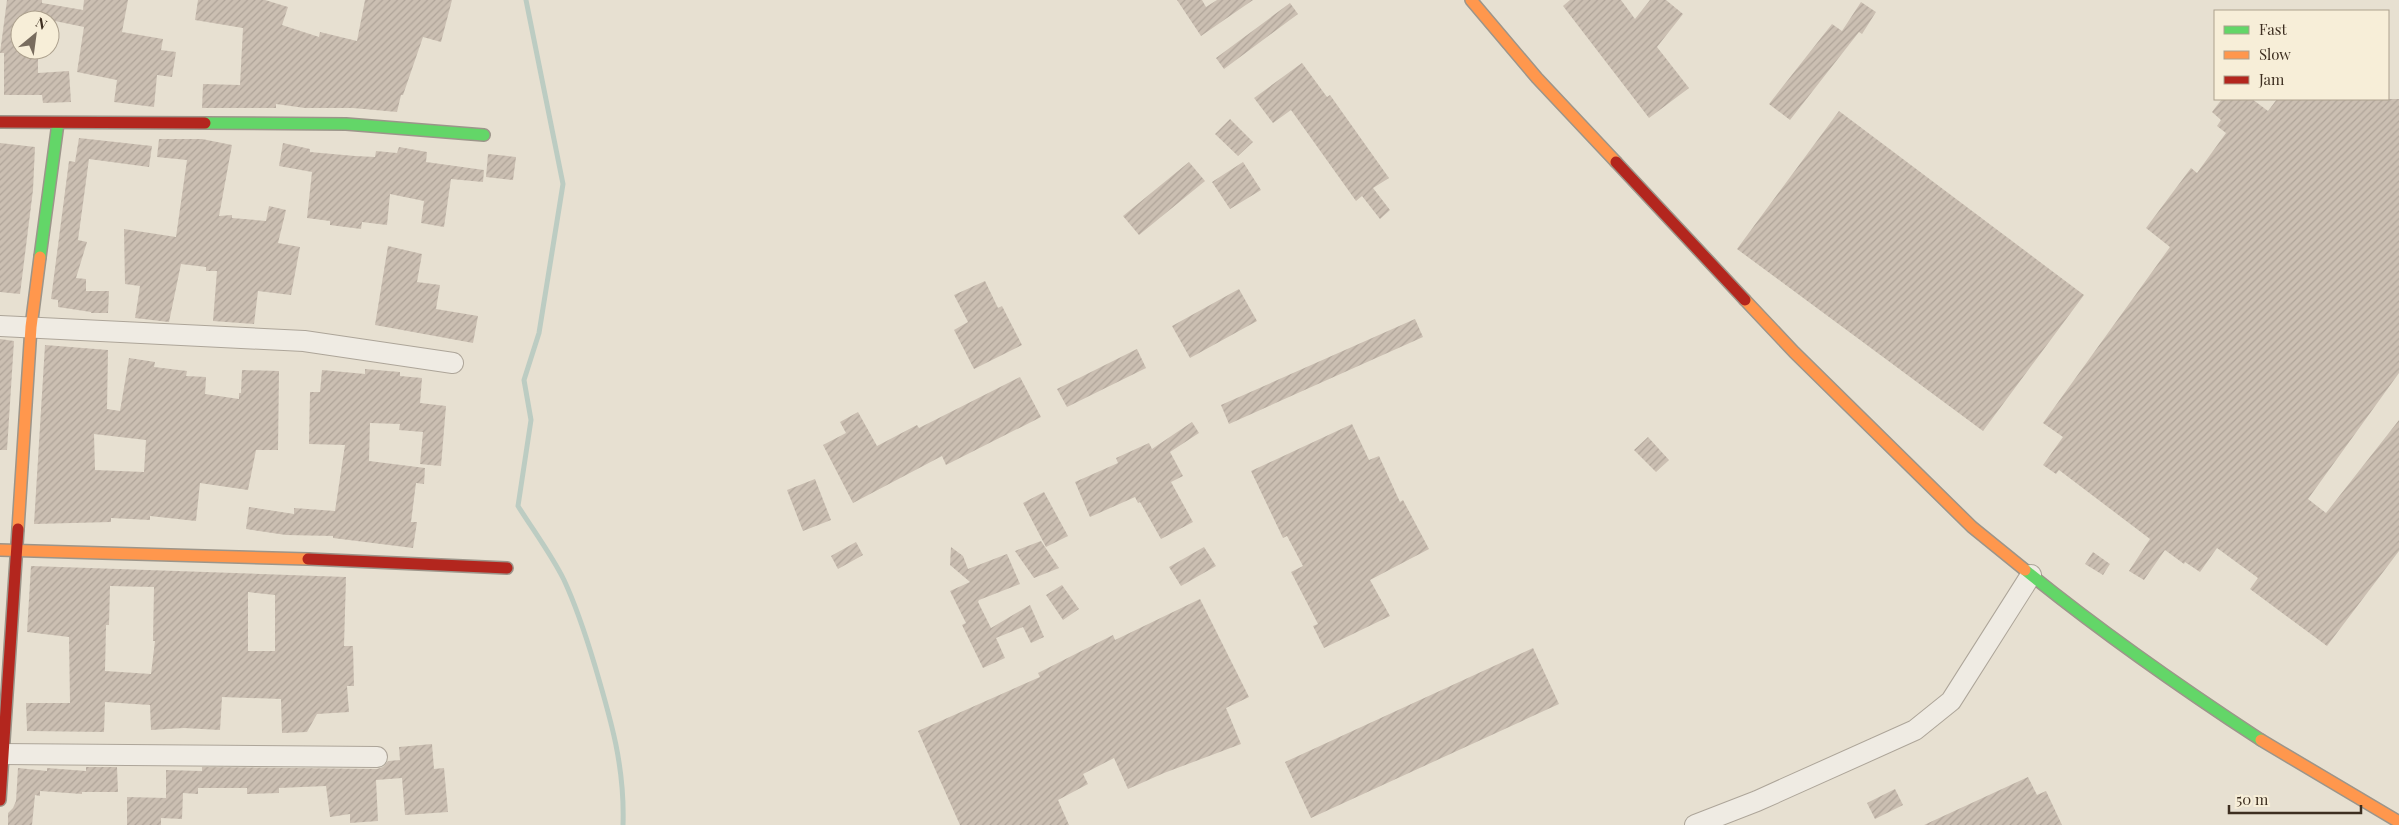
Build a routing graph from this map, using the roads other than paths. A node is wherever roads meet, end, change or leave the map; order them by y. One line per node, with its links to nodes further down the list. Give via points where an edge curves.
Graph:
1 (1471, 0): 11 (street, via 1537,78 1794,352 1972,527)
2 (0, 122): 3 (street)
3 (58, 123): 4 (street, via 346,124); 6 (street)
4 (484, 135)
5 (0, 326): 6 (street)
6 (31, 327): 7 (street, via 304,342); 9 (street)
7 (453, 363)
8 (0, 550): 9 (street)
9 (16, 550): 10 (street); 12 (street)
10 (508, 568)
11 (2031, 575): 15 (street, via 2212,708 2297,763); 16 (street, via 1951,701 1915,730 1757,801)
12 (2, 754): 13 (street); 14 (street)
13 (377, 757)
14 (0, 800)
15 (2399, 822)
16 (1695, 825)

